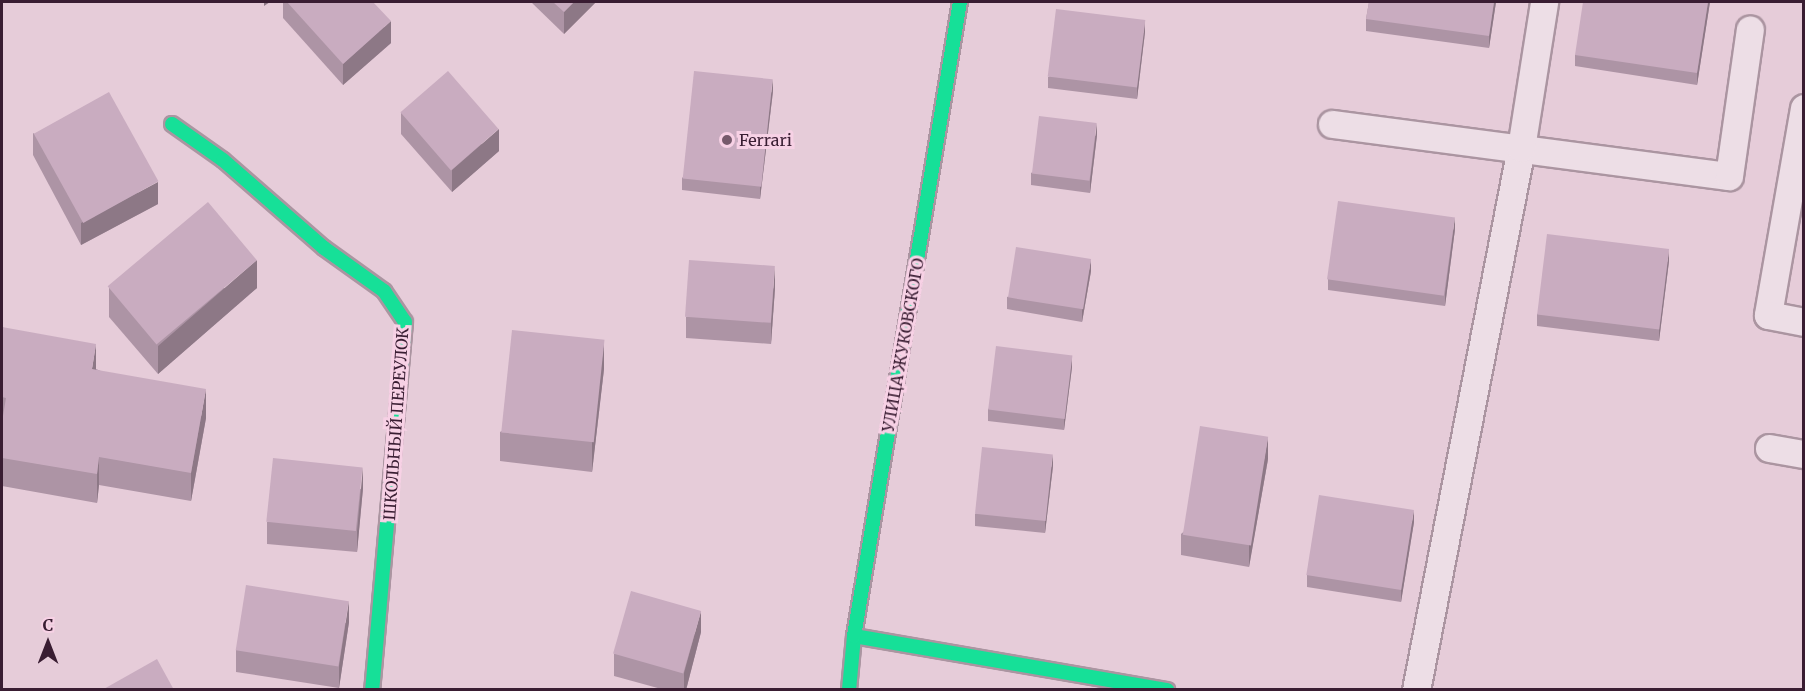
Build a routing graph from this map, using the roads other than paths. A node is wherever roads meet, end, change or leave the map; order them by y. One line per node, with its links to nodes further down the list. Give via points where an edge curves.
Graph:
1 (960, 2): 11 (street, УЛИЦА ЖУКОВСКОГО)
2 (1544, 2): 7 (lane)
3 (1750, 29): 7 (lane, via 1729,176)
4 (1803, 108): 8 (lane, via 1768,315)
5 (172, 124): 12 (street, ШКОЛЬНЫЙ ПЕРЕУЛОК, via 223,160 324,248 384,291 405,322)
6 (1332, 124): 7 (lane)
7 (1521, 148): 15 (lane)
8 (1803, 322)
9 (1769, 448): 10 (lane)
10 (1803, 454)
11 (854, 636): 13 (street, УЛИЦА ЖУКОВСКОГО); 14 (street)
12 (372, 690)
13 (849, 690)
14 (1167, 690)
15 (1416, 690)

